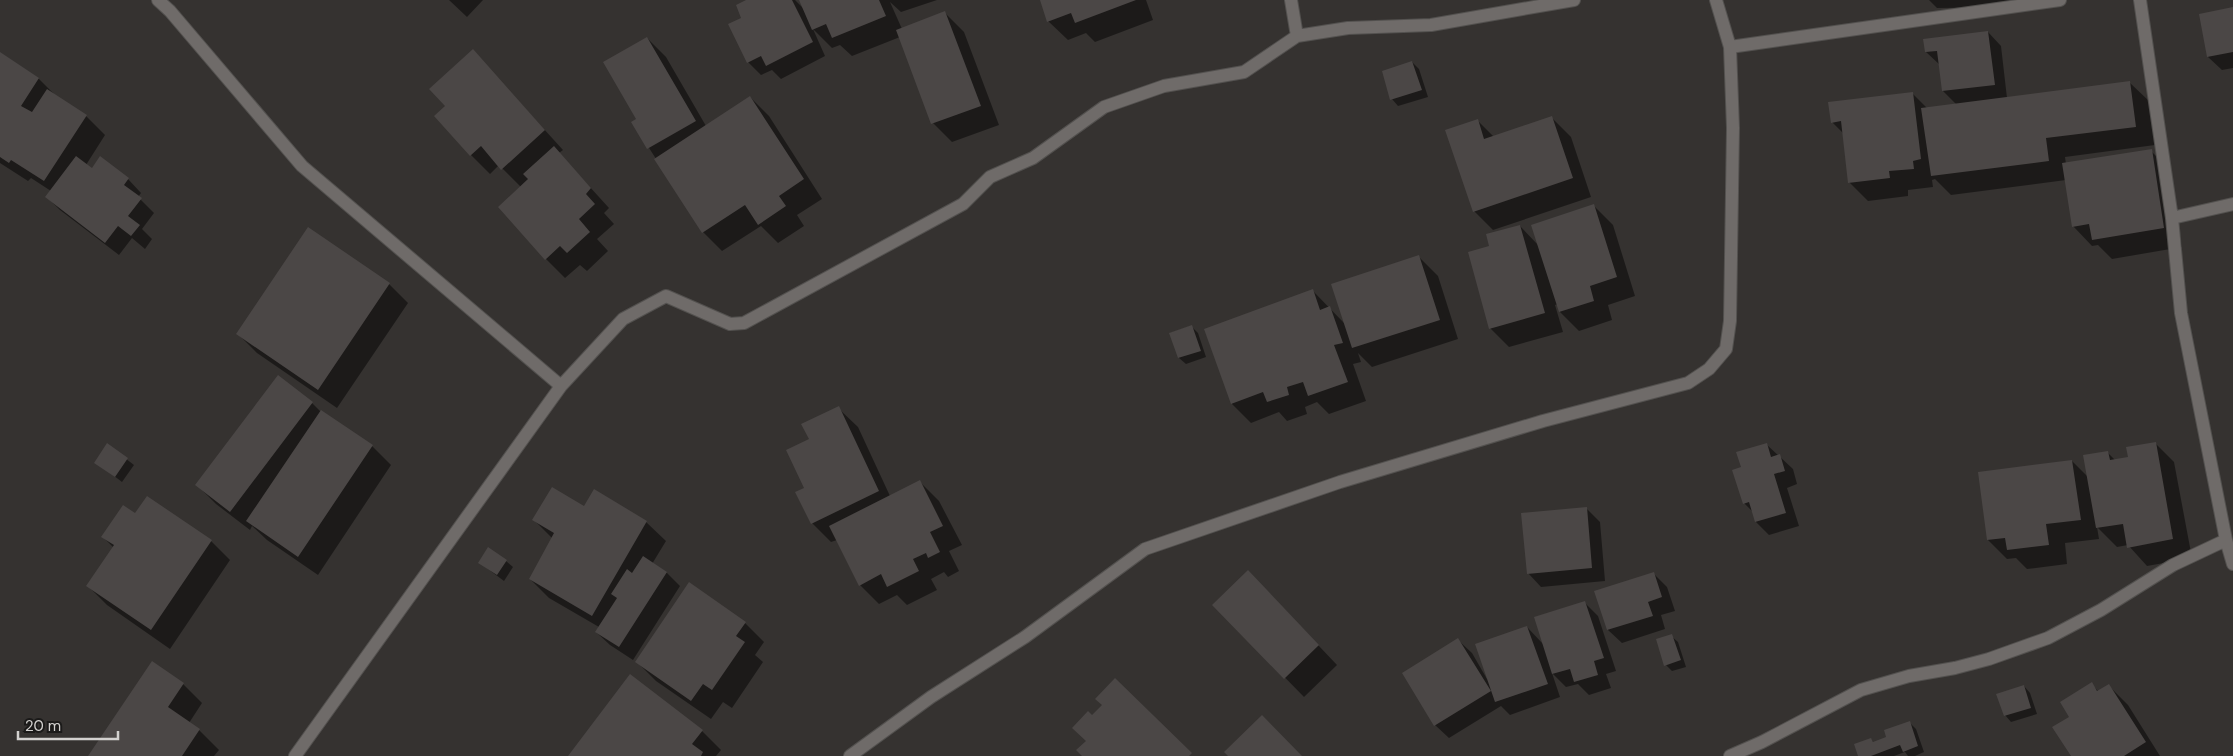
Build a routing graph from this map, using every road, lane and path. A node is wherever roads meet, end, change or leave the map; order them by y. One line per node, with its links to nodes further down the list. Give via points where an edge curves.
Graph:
1 (158, 0): 11 (street, via 302,166)
2 (1291, 0): 7 (street)
3 (1574, 0): 7 (street, via 1431,25 1348,28)
4 (1716, 0): 8 (street)
5 (2060, 0): 8 (street)
6 (2140, 0): 10 (street)
7 (1298, 36): 11 (street, via 1244,72 1164,86 1104,107 1033,158 990,177 963,204 744,323 730,324 666,296 623,319)
8 (1730, 47): 15 (street, via 1733,128 1730,321 1726,349 1709,369 1688,383 1544,421 1340,482 1145,549 1025,637 931,697)
9 (2233, 204): 10 (street)
10 (2172, 218): 12 (street, via 2181,313)
11 (561, 386): 14 (street)
12 (2226, 540): 13 (street); 16 (street, via 2173,565 2101,610 2048,638 1989,660 1909,676 1861,690)
13 (2233, 564)
14 (295, 756)
15 (850, 756)
16 (1730, 756)

